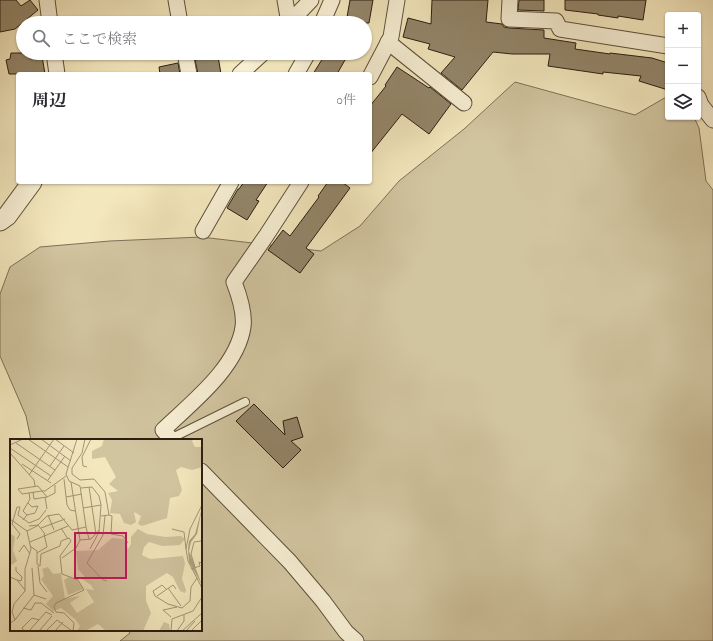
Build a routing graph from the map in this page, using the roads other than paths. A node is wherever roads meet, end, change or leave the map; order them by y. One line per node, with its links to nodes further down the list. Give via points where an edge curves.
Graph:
1 (47, 0): 8 (street)
2 (176, 0): 9 (street)
3 (285, 0): 10 (street)
4 (311, 0): 11 (street)
5 (332, 0): 12 (street)
6 (397, 0): 13 (street)
7 (510, 0): 14 (street, via 510,19 556,21 560,29)
8 (49, 16)
9 (179, 16)
10 (288, 16)
11 (296, 16)
12 (325, 16)
13 (388, 42): 23 (street); 24 (street)
14 (665, 46)
15 (55, 60): 19 (street)
16 (186, 60): 20 (street)
17 (255, 60): 21 (street)
18 (304, 60): 22 (street)
19 (57, 72)
20 (189, 72)
21 (242, 72)
22 (297, 72)
23 (372, 73)
24 (464, 103)
25 (701, 106): 26 (street)
26 (713, 120)
27 (31, 184): 30 (street, via 7,216)
28 (230, 184): 31 (street)
29 (300, 184): 33 (street, via 234,282 241,302 243,327 236,350 221,374 163,430)
30 (0, 221)
31 (203, 231)
32 (245, 402): 33 (lane)
33 (171, 439)
34 (202, 472): 35 (street, via 290,562)
35 (356, 641)

